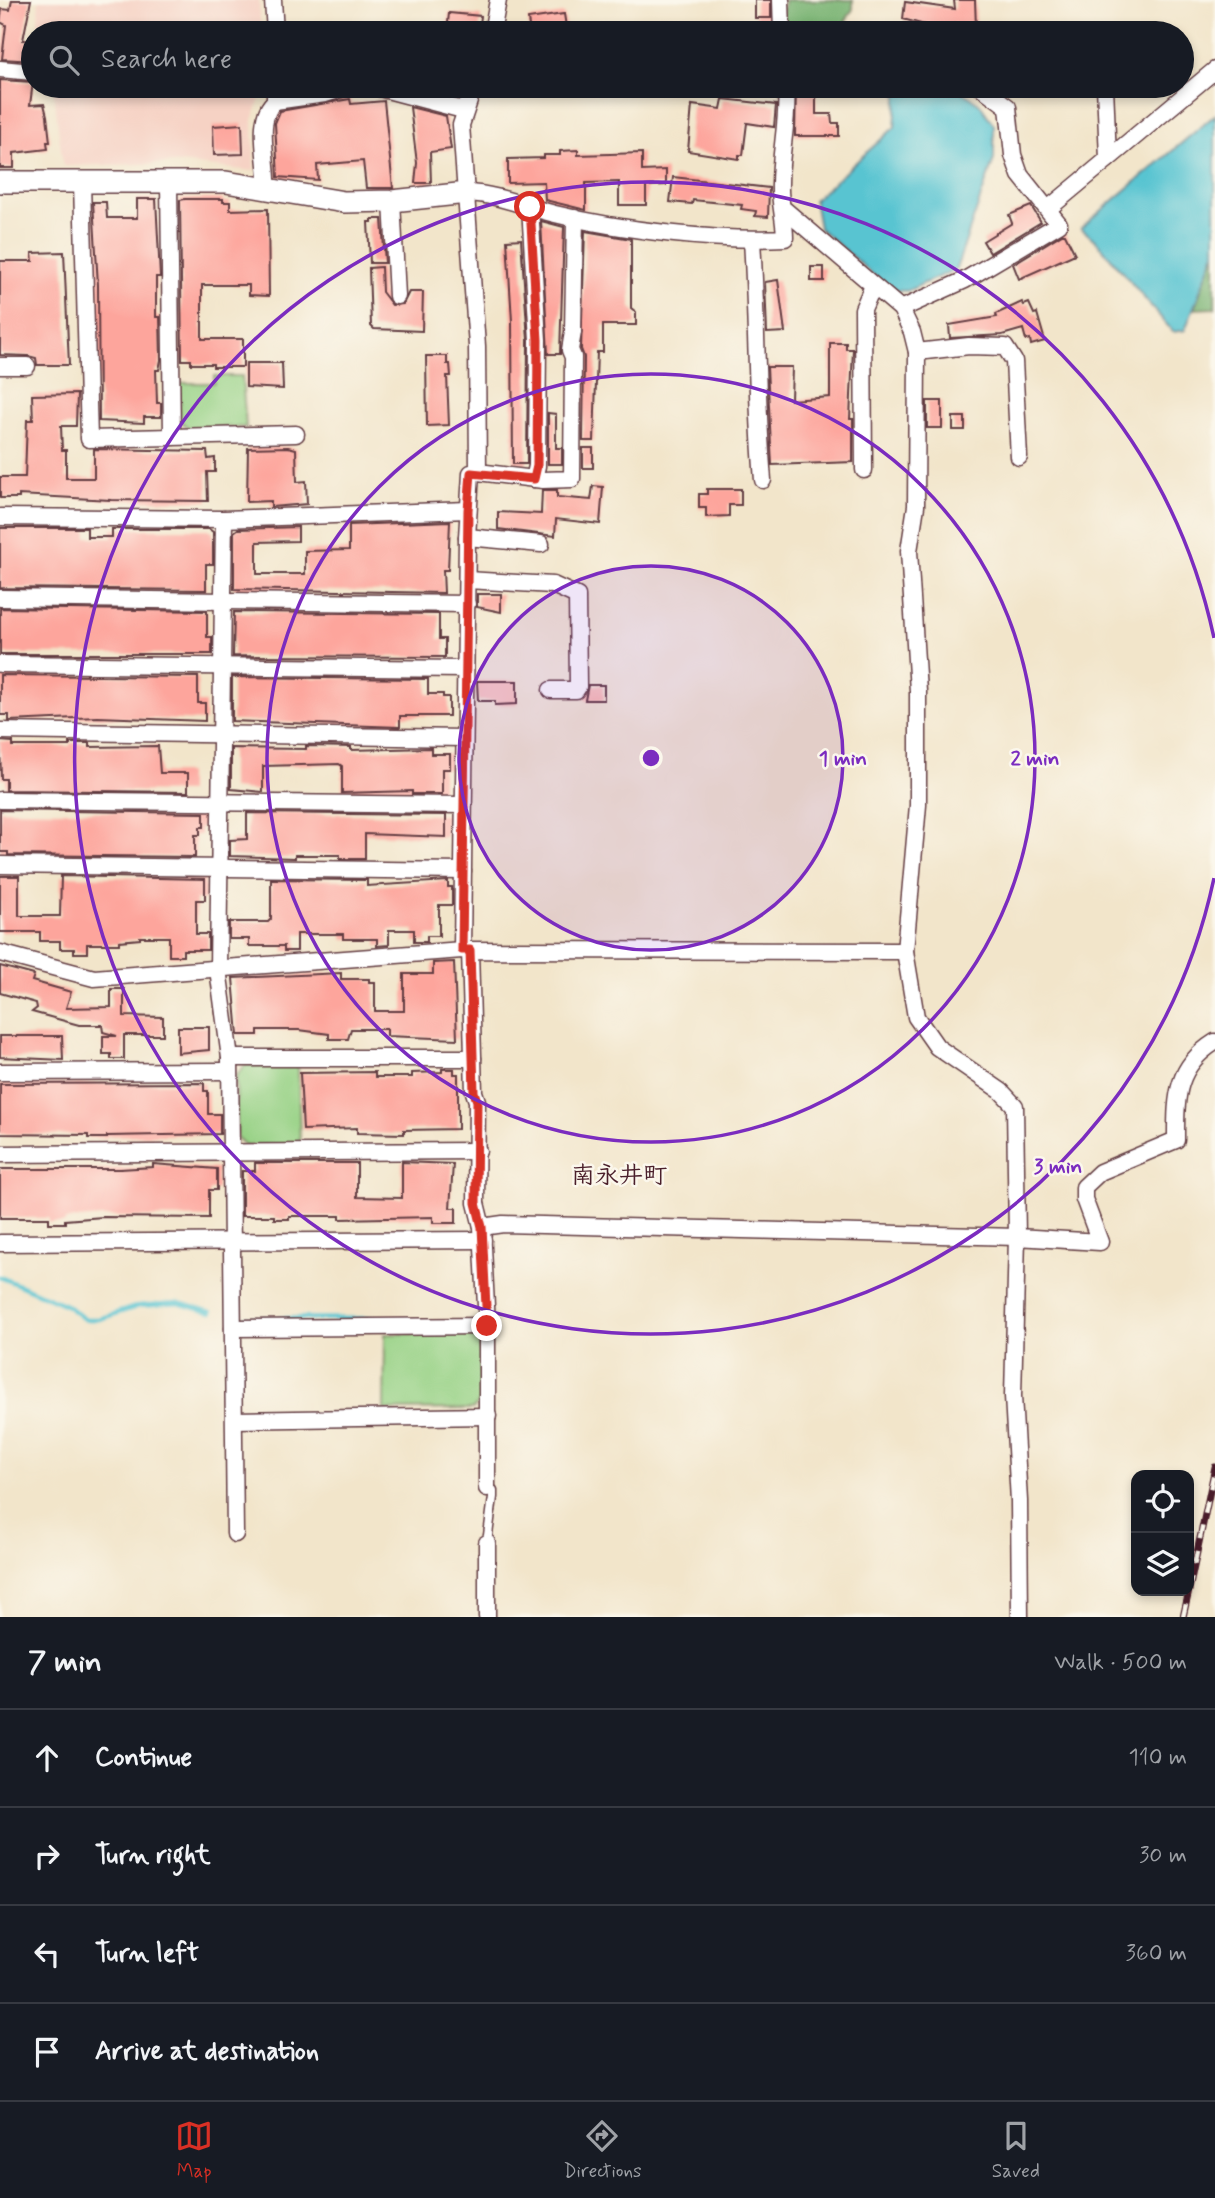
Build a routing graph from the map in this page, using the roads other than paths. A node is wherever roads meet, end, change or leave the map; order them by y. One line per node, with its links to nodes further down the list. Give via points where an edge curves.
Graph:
1 (273, 0): 4 (street)
2 (498, 0): 5 (street)
3 (781, 0): 6 (street)
4 (274, 21)
5 (494, 21)
6 (782, 21)
7 (0, 69): 9 (street)
8 (1215, 70): 10 (street)
9 (21, 71)
10 (1194, 87)
11 (273, 98): 23 (street, via 264,122)
12 (418, 98): 18 (street)
13 (468, 98): 18 (street)
14 (786, 98): 28 (street, via 779,185)
15 (996, 98): 27 (street, via 1008,107 1020,175)
16 (1105, 98): 19 (street)
17 (1181, 98): 19 (street)
18 (463, 110): 24 (street)
19 (1108, 159): 27 (street)
20 (0, 182): 22 (street)
21 (169, 182): 22 (street); 23 (street); 38 (street)
22 (82, 183): 38 (street, via 89,439)
23 (267, 188): 25 (street, via 344,202)
24 (467, 193): 25 (street); 26 (street, via 484,193); 41 (street, via 477,346)
25 (392, 201): 32 (street)
26 (530, 207): 29 (street); 42 (street, via 538,365)
27 (1048, 209): 33 (street, via 1059,224 965,280)
28 (785, 210): 30 (street, via 785,238); 31 (street)
29 (575, 218): 30 (street); 42 (street, via 570,343 572,479)
30 (752, 240): 43 (street, via 756,404)
31 (873, 286): 33 (street); 40 (street, via 863,309)
32 (397, 296)
33 (901, 309): 34 (street)
34 (917, 352): 39 (street, via 1005,347 1014,361); 67 (street, via 916,506 909,551 918,691 918,805)
35 (0, 366): 36 (street)
36 (27, 366)
37 (296, 434): 38 (street)
38 (172, 437)
39 (1019, 457)
40 (864, 470)
41 (478, 472): 42 (street); 44 (street, via 471,473)
42 (534, 479)
43 (763, 480)
44 (468, 510): 46 (street); 47 (street)
45 (0, 517): 46 (street)
46 (224, 519): 51 (street)
47 (467, 537): 48 (street); 49 (street)
48 (541, 544)
49 (467, 580): 52 (street); 56 (street, via 553,585 577,596 578,687)
50 (0, 598): 51 (street)
51 (223, 601): 52 (street); 54 (street)
52 (467, 604): 55 (street)
53 (0, 664): 54 (street)
54 (222, 667): 55 (street); 58 (street)
55 (465, 669): 59 (street)
56 (551, 690)
57 (0, 731): 58 (street)
58 (221, 735): 59 (street); 61 (street)
59 (464, 738): 62 (street)
60 (0, 800): 61 (street)
61 (220, 803): 62 (street); 64 (street)
62 (463, 805): 65 (street)
63 (0, 865): 64 (street)
64 (219, 868): 65 (street); 69 (street)
65 (463, 871): 66 (street)
66 (466, 950): 67 (street); 69 (street); 71 (street)
67 (905, 951): 78 (street, via 916,1017 937,1047 1001,1091 1015,1106)
68 (0, 953): 69 (street, via 94,978)
69 (218, 969): 72 (street)
70 (1215, 1042): 78 (street, via 1183,1074 1176,1096 1176,1140 1100,1172 1084,1187 1100,1242)
71 (473, 1058): 72 (street); 74 (street)
72 (229, 1065): 73 (street); 75 (street)
73 (0, 1072)
74 (478, 1151): 75 (street); 77 (street, via 476,1203)
75 (230, 1153): 76 (street); 79 (street)
76 (0, 1154)
77 (483, 1234): 78 (street, via 502,1224); 79 (street); 81 (street)
78 (1017, 1237): 89 (street, via 1013,1418)
79 (230, 1241): 80 (street); 82 (street)
80 (0, 1243)
81 (487, 1326): 82 (street); 83 (street)
82 (233, 1328): 84 (street)
83 (488, 1416): 84 (street); 85 (street)
84 (235, 1420): 86 (street)
85 (487, 1488): 87 (lane, via 493,1490)
86 (235, 1534)
87 (487, 1543): 88 (street)
88 (487, 1617)
89 (1020, 1617)

